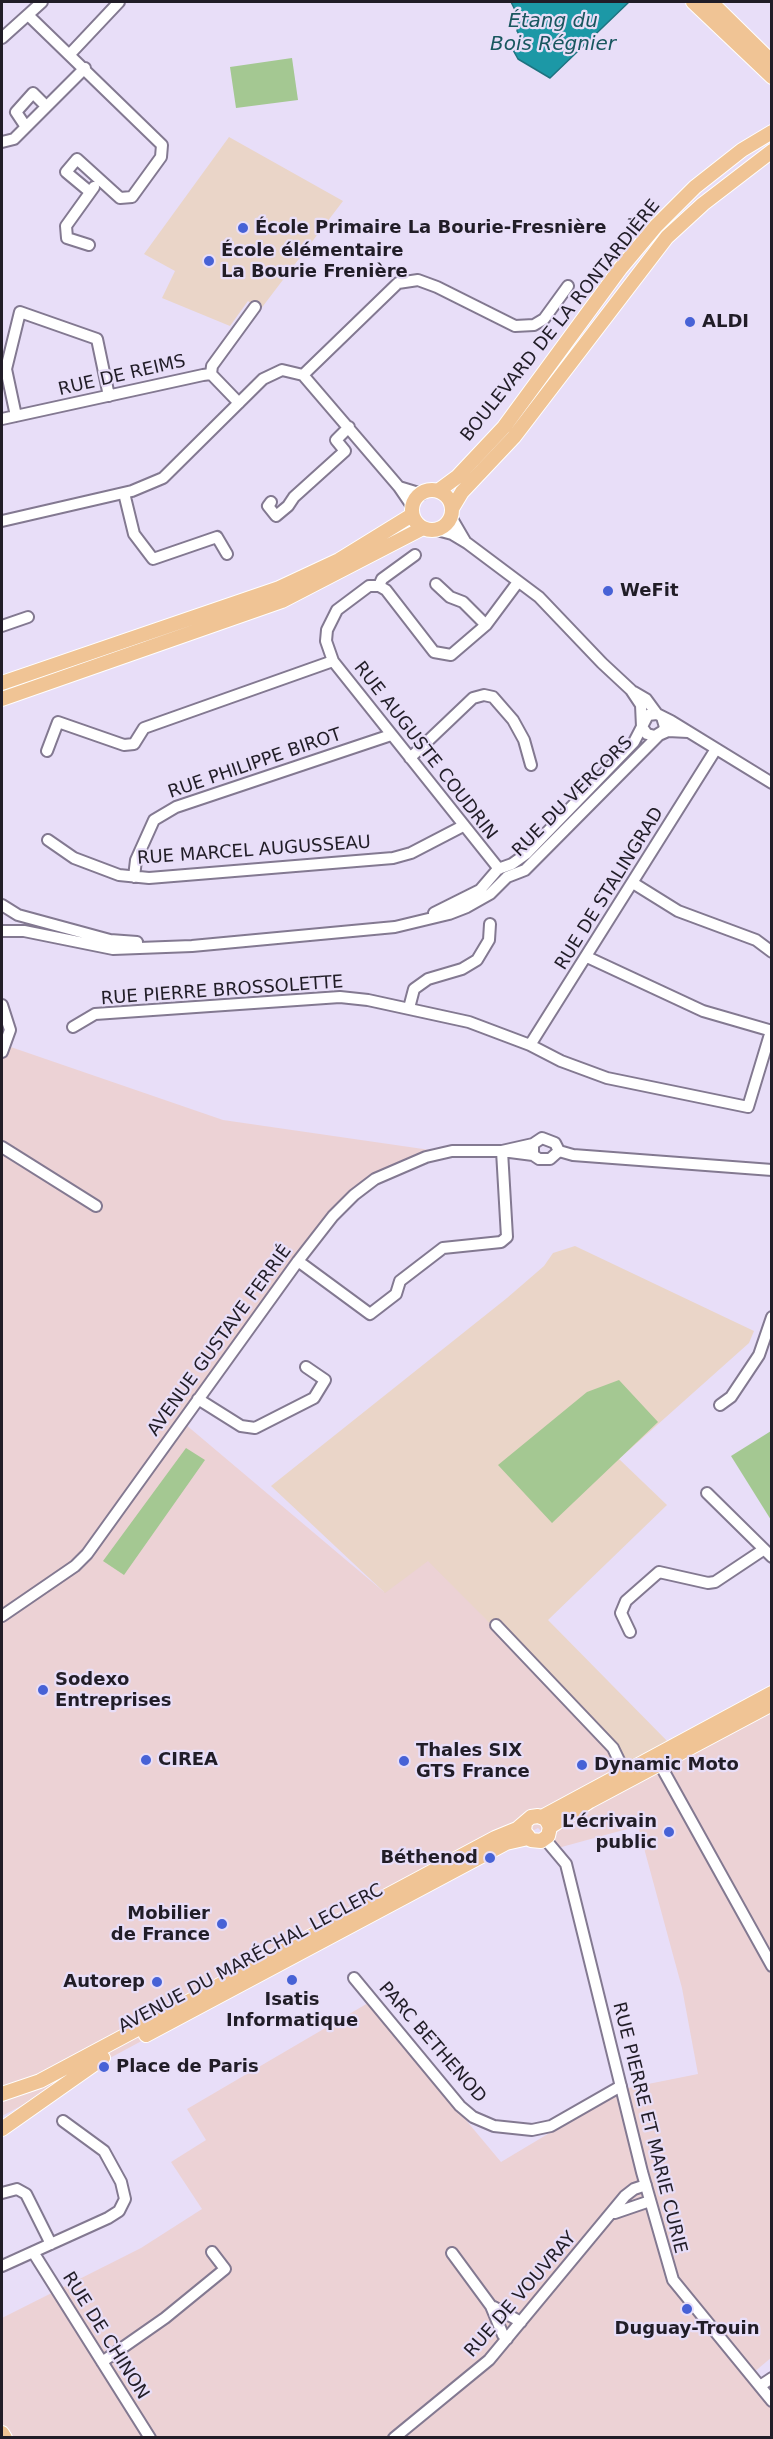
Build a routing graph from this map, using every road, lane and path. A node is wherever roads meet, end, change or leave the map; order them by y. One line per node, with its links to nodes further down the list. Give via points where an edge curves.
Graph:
1 (42, 2): 5 (street)
2 (119, 2): 7 (street)
3 (693, 2): 10 (main road)
4 (711, 2): 8 (main road)
5 (28, 15): 6 (street); 7 (street)
6 (4, 32)
7 (70, 54): 9 (street)
8 (771, 62)
9 (85, 68): 11 (street); 16 (street, via 162,145 161,157 132,197 120,198)
10 (771, 77)
11 (46, 106): 12 (street); 12 (street, via 33,93 16,112)
12 (26, 127): 14 (street, via 14,139)
13 (771, 132): 29 (main road, BOULEVARD DE LA RONTARDIÈRE, via 694,187 656,226 504,427 457,477)
14 (2, 142)
15 (771, 151): 34 (main road, BOULEVARD DE LA RONTARDIÈRE, via 667,237 514,437 462,492)
16 (100, 180): 17 (street); 17 (street, via 76,159 66,172)
17 (90, 192): 18 (street, via 66,226 68,238)
18 (89, 245)
19 (568, 286): 22 (street, via 544,319 534,325 514,326 437,287 418,280 398,283)
20 (255, 307): 21 (street)
21 (210, 374): 23 (street, RUE DE REIMS); 24 (street, RUE DE REIMS)
22 (303, 375): 24 (street, via 291,370 272,372); 27 (street)
23 (109, 396): 25 (street, RUE DE REIMS); 25 (street, via 97,339 20,312 6,369)
24 (238, 404): 30 (street, via 163,478)
25 (16, 417): 26 (street, RUE DE REIMS)
26 (2, 418)
27 (349, 427): 28 (street); 32 (street, via 336,440 345,451 276,516 268,506)
28 (399, 487): 31 (street); 33 (street)
29 (438, 491): 31 (main road); 34 (main road, via 446,496)
30 (124, 493): 35 (street); 39 (street, via 134,534 153,559 217,537)
31 (422, 494): 33 (main road)
32 (271, 502)
33 (412, 510): 36 (main road); 49 (main road, via 391,530 279,588)
34 (452, 512): 37 (main road, via 444,527); 38 (street)
35 (2, 521)
36 (423, 528): 37 (main road); 48 (main road, via 282,600)
37 (437, 530): 38 (street)
38 (467, 543): 41 (street)
39 (227, 554)
40 (415, 555): 43 (street, via 382,579)
41 (518, 582): 45 (street); 50 (street, via 539,597)
42 (436, 584): 45 (street, via 450,597 463,602)
43 (379, 586): 45 (street, via 434,652 451,655); 47 (street, via 369,586 331,618 326,641)
44 (28, 617): 46 (street)
45 (486, 625)
46 (2, 626)
47 (333, 661): 56 (street, RUE AUGUSTE COUDRIN); 59 (street, via 144,728 134,744 124,745 58,722)
48 (75, 674): 51 (main road); 52 (main road)
49 (2, 683)
50 (631, 690): 53 (street, via 646,699); 54 (street, via 640,705)
51 (2, 699)
52 (2, 706)
53 (660, 716): 54 (street, via 648,715); 55 (street); 57 (street, via 664,727)
54 (642, 723): 57 (street, via 647,734); 65 (street, RUE DU VERCORS, via 634,742 526,854)
55 (688, 732): 57 (street, via 668,731); 58 (street)
56 (391, 735): 60 (street, RUE AUGUSTE COUDRIN); 66 (street, RUE PHILIPPE BIROT, via 176,807 154,820 136,860)
57 (659, 735): 65 (street, RUE DU VERCORS, via 525,870)
58 (716, 749): 62 (street); 67 (street, RUE DE STALINGRAD)
59 (47, 751)
60 (410, 758): 61 (street, via 473,699 484,695 493,697 513,720); 63 (street, RUE AUGUSTE COUDRIN)
61 (531, 765)
62 (771, 783)
63 (463, 826): 65 (street, RUE AUGUSTE COUDRIN); 66 (street, RUE MARCEL AUGUSSEAU, via 393,858)
64 (48, 840): 66 (street, RUE MARCEL AUGUSSEAU, via 74,858)
65 (499, 872): 71 (street, RUE DU VERCORS, via 490,894 467,907 414,923)
66 (134, 877)
67 (633, 883): 72 (street, via 678,911 756,940); 73 (street, RUE DE STALINGRAD)
68 (2, 905): 71 (street, RUE DU VERCORS, via 18,915 110,940)
69 (490, 924): 75 (street, via 489,940 477,960 428,979 414,989)
70 (2, 931): 71 (street, RUE DU VERCORS, via 24,931 113,949)
71 (224, 942)
72 (771, 952)
73 (587, 957): 77 (street, via 702,1011); 78 (street, RUE DE STALINGRAD)
74 (2, 1005): 79 (street, via 10,1030)
75 (409, 1008): 76 (street, RUE PIERRE BROSSOLETTE, via 340,997 96,1014); 78 (street, RUE PIERRE BROSSOLETTE, via 469,1022)
76 (73, 1027)
77 (771, 1031): 78 (street, RUE PIERRE BROSSOLETTE, via 748,1107 607,1078)
78 (530, 1045)
79 (2, 1052)
80 (2, 1147): 85 (street)
81 (533, 1150): 82 (street, via 539,1159 550,1159); 82 (street, via 542,1138 550,1139); 83 (street, AVENUE GUSTAVE FERRIÉ)
82 (559, 1150): 84 (street, via 573,1155)
83 (502, 1151): 86 (street, AVENUE GUSTAVE FERRIÉ, via 434,1155 375,1179 333,1216); 86 (street, via 507,1237 501,1242 443,1248 400,1281 396,1294 370,1314)
84 (771, 1170)
85 (96, 1206)
86 (298, 1261): 89 (street, AVENUE GUSTAVE FERRIÉ)
87 (771, 1317): 90 (street, via 759,1355 731,1397)
88 (306, 1367): 89 (street, via 325,1380 314,1398 255,1428 241,1426)
89 (198, 1399): 93 (street, AVENUE GUSTAVE FERRIÉ, via 87,1554)
90 (720, 1405)
91 (707, 1493): 92 (street)
92 (767, 1553): 95 (street, via 715,1582 659,1572 626,1601 621,1613)
93 (2, 1617)
94 (496, 1625): 99 (street, via 613,1748)
95 (630, 1632)
96 (771, 1693): 98 (main road)
97 (771, 1704): 98 (main road)
98 (657, 1760): 99 (main road); 103 (street)
99 (627, 1776): 101 (main road)
100 (525, 1823): 101 (main road, AVENUE DU MARÉCHAL LECLERC, via 531,1817); 102 (main road); 106 (main road, AVENUE DU MARÉCHAL LECLERC, via 40,2081)
101 (546, 1828): 102 (main road, AVENUE DU MARÉCHAL LECLERC, via 534,1842); 105 (street, RUE PIERRE ET MARIE CURIE, via 566,1864)
102 (528, 1838): 108 (main road, AVENUE DU MARÉCHAL LECLERC, via 506,1843 88,2066)
103 (771, 1966)
104 (354, 1978): 105 (street, PARC BETHENOD, via 460,2106 494,2126 532,2130 551,2126)
105 (621, 2086): 109 (street, RUE PIERRE ET MARIE CURIE)
106 (2, 2094)
107 (63, 2121): 113 (street, via 104,2151 121,2182 125,2199 119,2211 108,2218)
108 (2, 2129)
109 (646, 2185): 111 (street, RUE PIERRE ET MARIE CURIE); 112 (street, RUE DE VOUVRAY, via 634,2188)
110 (2, 2193): 113 (street, via 17,2189 26,2194)
111 (650, 2201): 112 (street, RUE DE VOUVRAY); 123 (street, RUE PIERRE ET MARIE CURIE, via 673,2280)
112 (612, 2215): 119 (street, RUE DE VOUVRAY)
113 (51, 2244): 114 (street)
114 (33, 2252): 117 (street); 121 (street, RUE DE CHINON)
115 (212, 2252): 121 (street, via 225,2269)
116 (452, 2253): 118 (street)
117 (2, 2266)
118 (491, 2306): 119 (street); 120 (street)
119 (521, 2322): 120 (street, RUE DE VOUVRAY)
120 (507, 2339): 128 (street, RUE DE VOUVRAY, via 489,2360)
121 (102, 2362): 127 (street, RUE DE CHINON)
122 (771, 2378): 123 (street)
123 (760, 2386): 124 (street, RUE PIERRE ET MARIE CURIE)
124 (771, 2401)
125 (2, 2433): 126 (main road)
126 (5, 2438)
127 (150, 2438)
128 (394, 2438)

